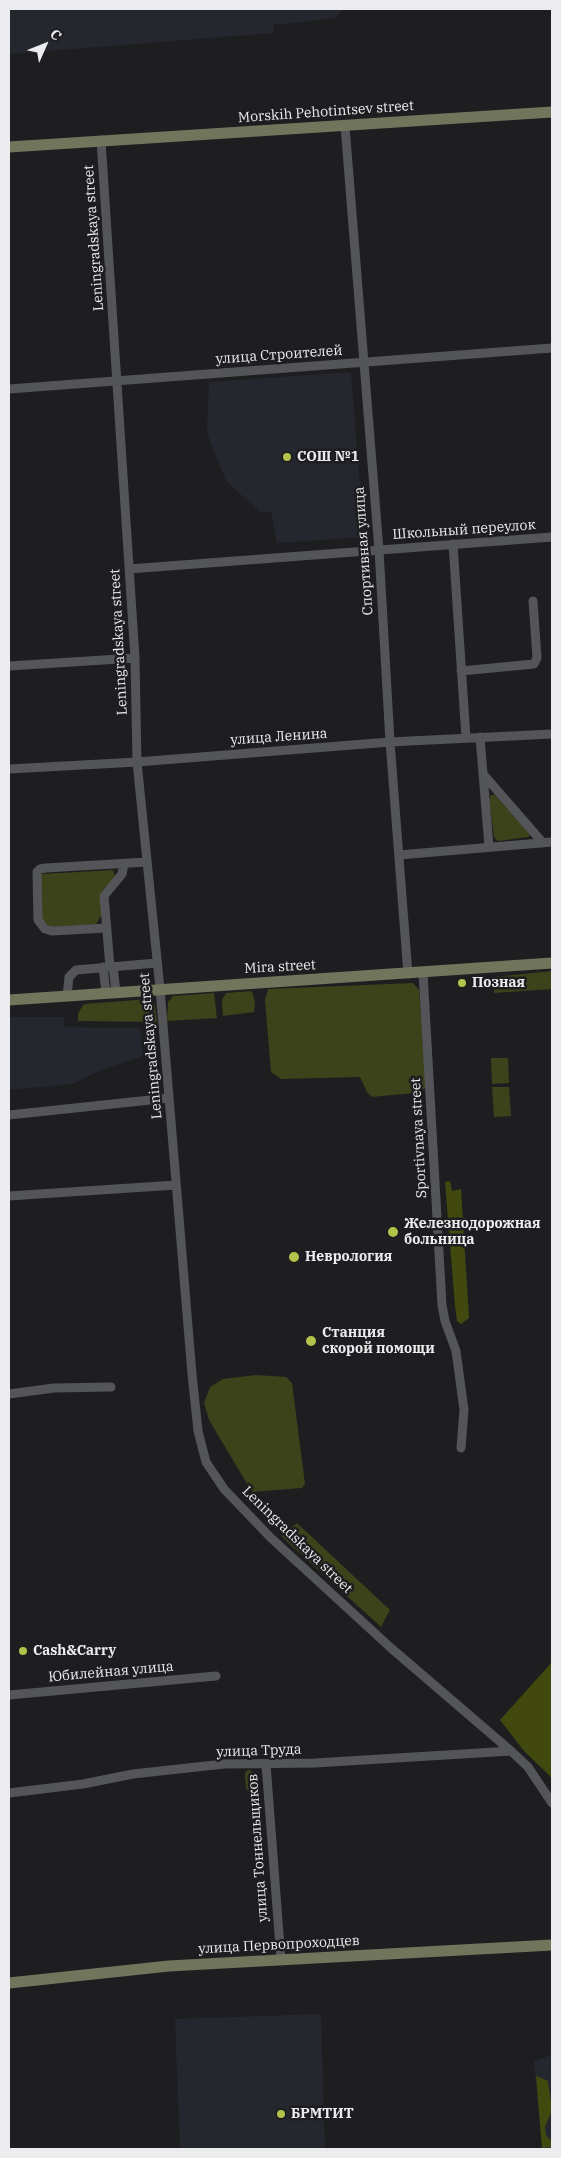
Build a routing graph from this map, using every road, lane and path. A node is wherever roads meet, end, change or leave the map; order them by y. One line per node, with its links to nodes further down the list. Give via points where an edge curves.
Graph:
1 (552, 112): 2 (street, Morskih Pehotintsev street)
2 (345, 126): 3 (street, Morskih Pehotintsev street); 6 (street, Спортивная улица)
3 (101, 140): 4 (street, Morskih Pehotintsev street); 7 (street, Leningradskaya street)
4 (9, 147)
5 (552, 348): 6 (street, улица Строителей)
6 (362, 362): 7 (street, улица Строителей); 11 (street, Спортивная улица)
7 (117, 381): 8 (street, улица Строителей); 12 (street, Leningradskaya street)
8 (9, 389)
9 (552, 537): 10 (street, Школьный переулок)
10 (453, 544): 11 (street, Школьный переулок); 16 (street)
11 (379, 550): 12 (street, Школьный переулок); 20 (street, Спортивная улица)
12 (129, 569): 14 (street, Leningradskaya street)
13 (533, 601): 16 (street, via 537,658 534,664)
14 (135, 658): 15 (street); 21 (street, Leningradskaya street)
15 (9, 666)
16 (461, 671): 18 (street)
17 (552, 734): 19 (street, улица Ленина)
18 (466, 738): 19 (street, улица Ленина); 20 (street, улица Ленина)
19 (480, 738): 23 (street)
20 (390, 742): 21 (street, улица Ленина); 26 (street, Спортивная улица)
21 (137, 762): 22 (street, улица Ленина); 27 (street, Leningradskaya street)
22 (9, 769)
23 (483, 774): 24 (street); 25 (street)
24 (547, 842): 25 (street)
25 (489, 847): 26 (street)
26 (399, 855): 34 (street, Спортивная улица)
27 (147, 862): 28 (street); 30 (street, Leningradskaya street)
28 (124, 864): 29 (street, via 122,874 104,896); 29 (street, via 43,868 36,874 38,920 45,929)
29 (106, 928): 32 (street)
30 (157, 963): 32 (street); 35 (street, Leningradskaya street)
31 (552, 963): 33 (street, Mira street)
32 (109, 967): 36 (street); 37 (street, via 81,969 71,974)
33 (423, 973): 34 (street, Mira street); 45 (street, Sportivnaya street, via 442,1305 456,1350 464,1410)
34 (408, 974): 35 (street, Mira street)
35 (160, 989): 36 (street, Mira street); 39 (street, Leningradskaya street)
36 (111, 993): 37 (street, Mira street)
37 (67, 996): 38 (street, Mira street)
38 (9, 1000)
39 (169, 1098): 40 (street); 41 (street, Leningradskaya street)
40 (9, 1115)
41 (176, 1185): 42 (street); 48 (street, Leningradskaya street, via 198,1431 206,1462 224,1489 271,1538 391,1648)
42 (9, 1196)
43 (111, 1387): 44 (street, via 54,1388)
44 (9, 1394)
45 (460, 1448)
46 (216, 1676): 47 (street, Юбилейная улица)
47 (9, 1695)
48 (511, 1751): 49 (street, улица Труда); 51 (street, Leningradskaya street, via 528,1767)
49 (266, 1764): 50 (street, улица Труда, via 224,1764 134,1774); 53 (street, улица Тоннельщиков)
50 (9, 1793)
51 (552, 1802)
52 (552, 1945): 53 (street, улица Первопроходцев)
53 (281, 1960): 54 (street, улица Первопроходцев, via 169,1966)
54 (9, 1983)

